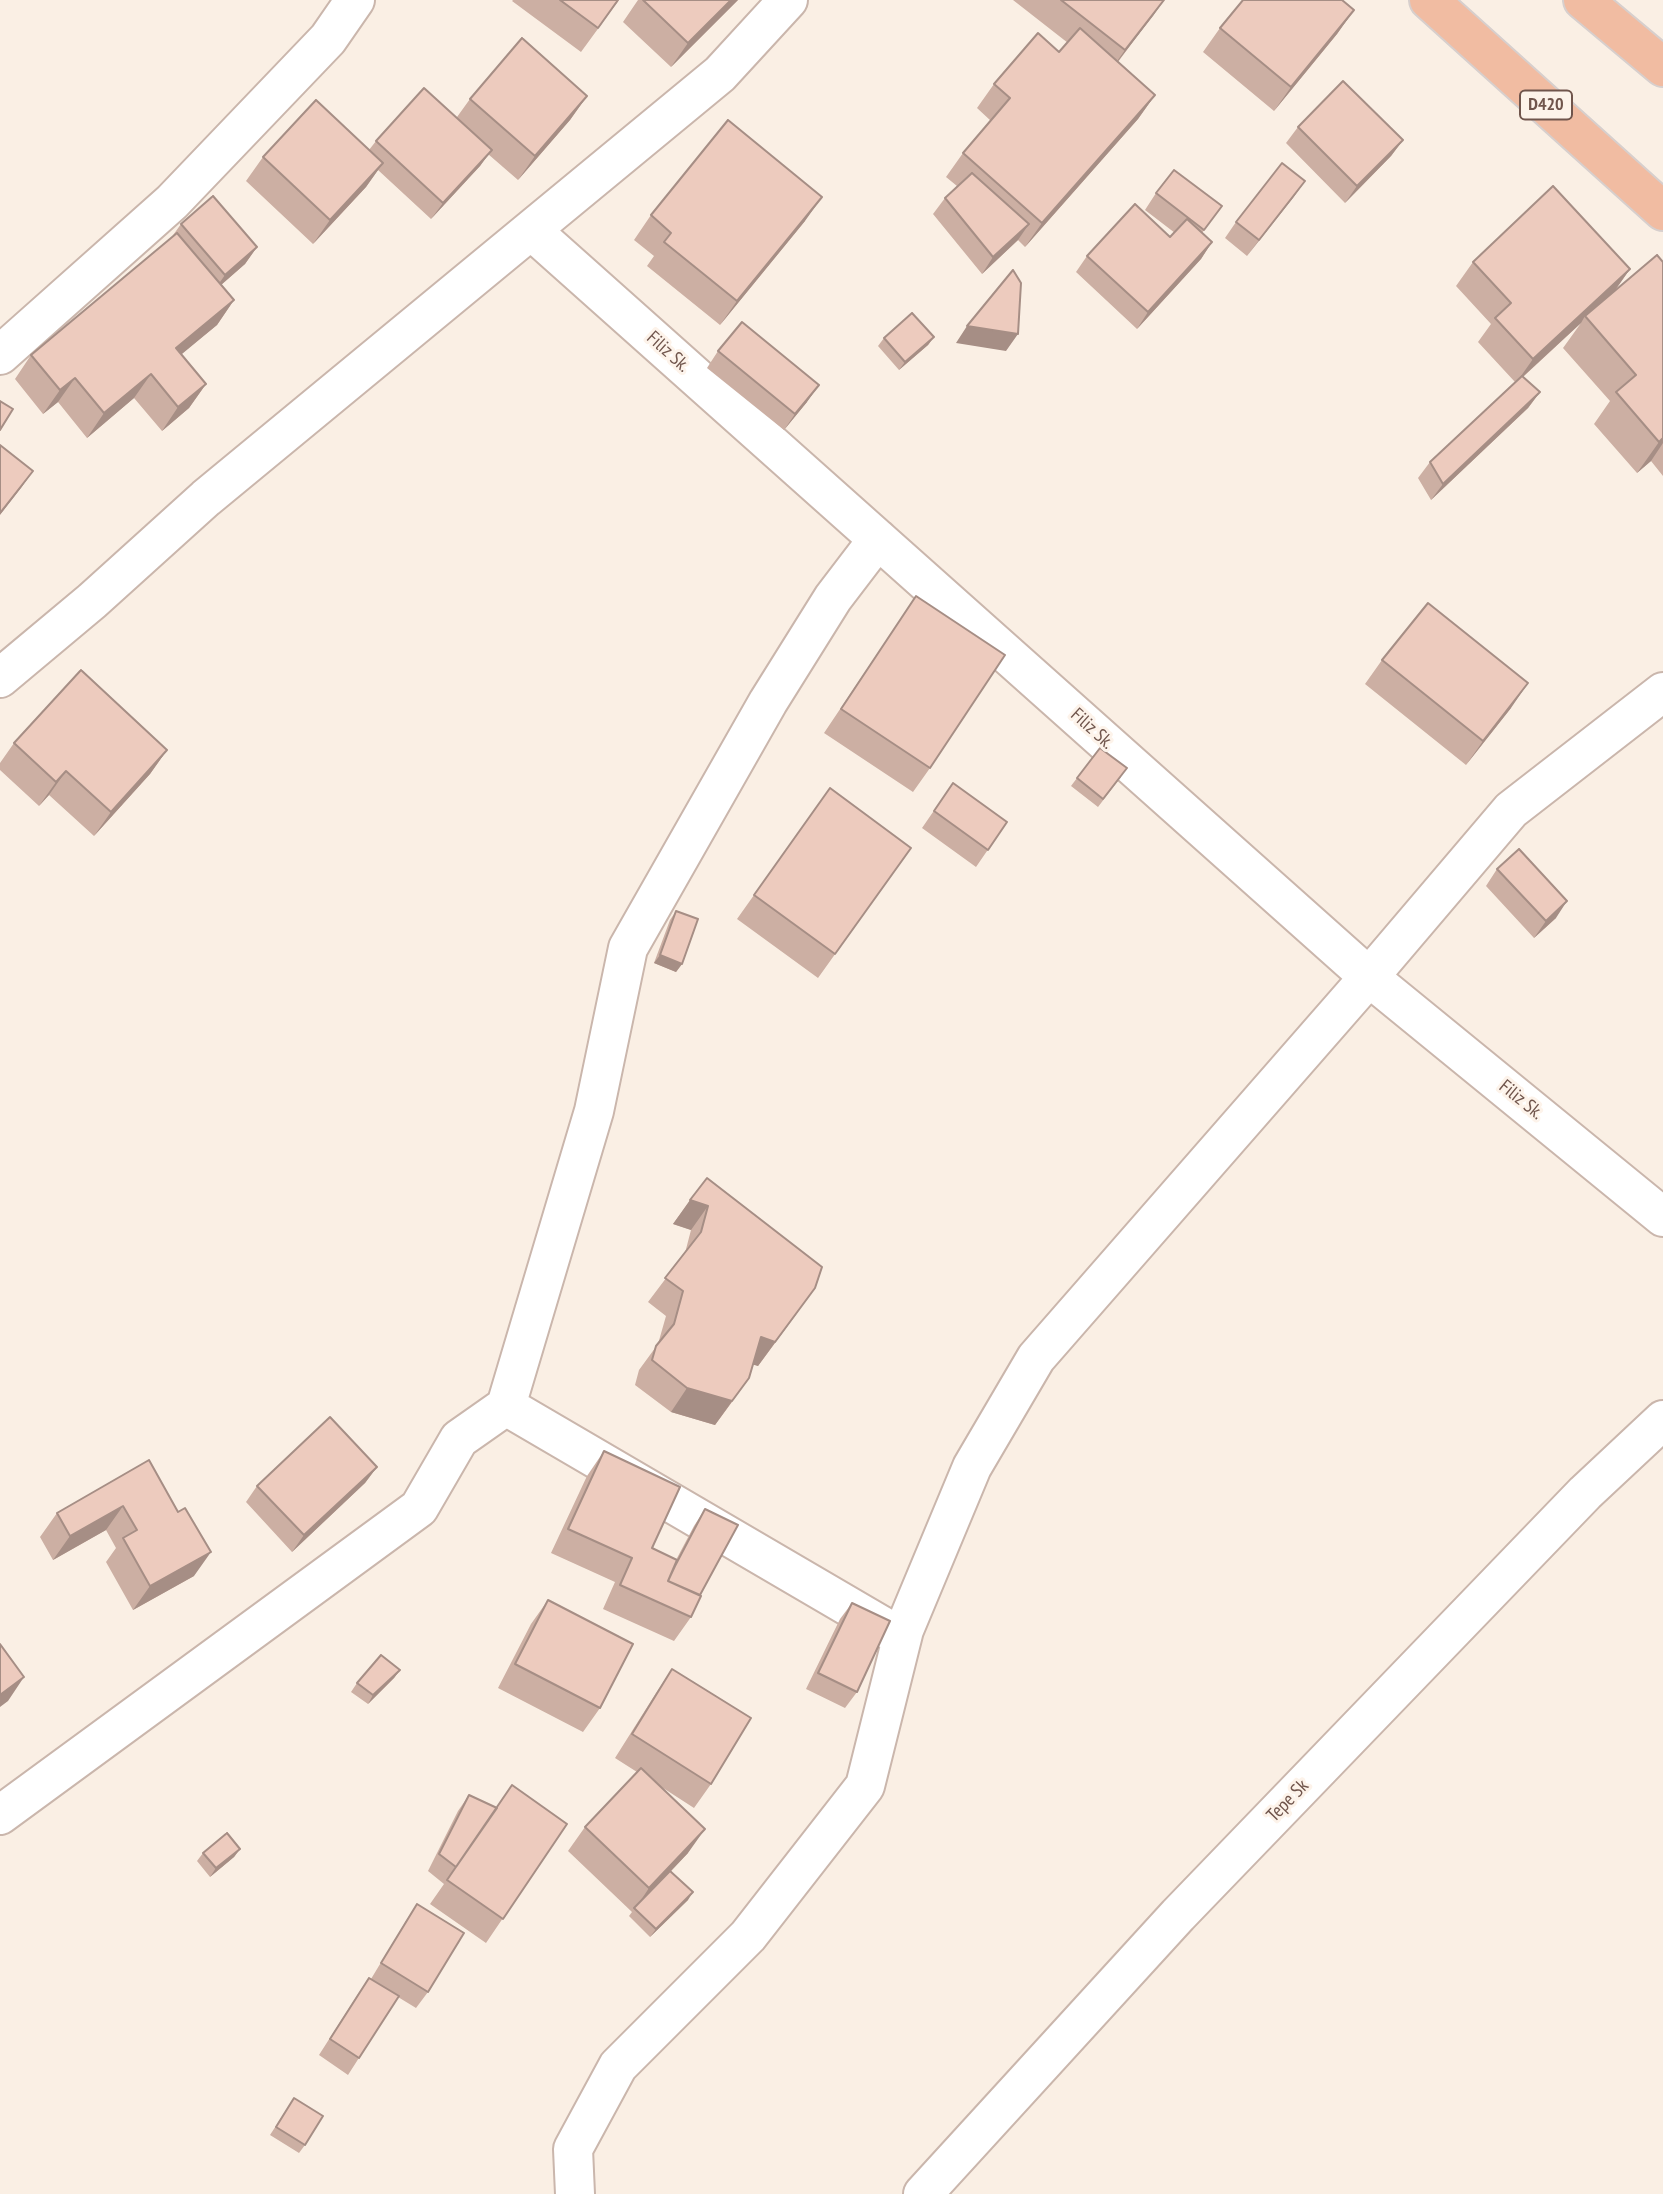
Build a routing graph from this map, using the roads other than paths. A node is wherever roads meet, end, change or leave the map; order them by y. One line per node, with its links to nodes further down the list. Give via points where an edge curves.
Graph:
1 (355, 0): 8 (street, via 328,39 172,202)
2 (788, 0): 7 (street, via 720,74)
3 (1429, 0): 6 (highway, D420)
4 (1583, 0): 5 (highway)
5 (1663, 67)
6 (1663, 211)
7 (531, 230): 9 (street, Filiz Sk.); 10 (street, via 206,498)
8 (0, 355)
9 (878, 539): 12 (street, Filiz Sk.); 14 (street, via 833,598 768,702 628,948 594,1111)
10 (0, 677)
11 (1663, 692): 12 (street, via 1511,810)
12 (1369, 976): 13 (street, Filiz Sk.); 16 (street, via 1036,1358 971,1467)
13 (1663, 1217)
14 (506, 1406): 16 (street); 17 (street, via 459,1439 419,1508)
15 (1663, 1420): 19 (street, Tepe Sk, via 1585,1493 1188,1905)
16 (902, 1638): 18 (street, via 865,1786 748,1936 618,2066 573,2149)
17 (0, 1815)
18 (575, 2194)
19 (923, 2194)

